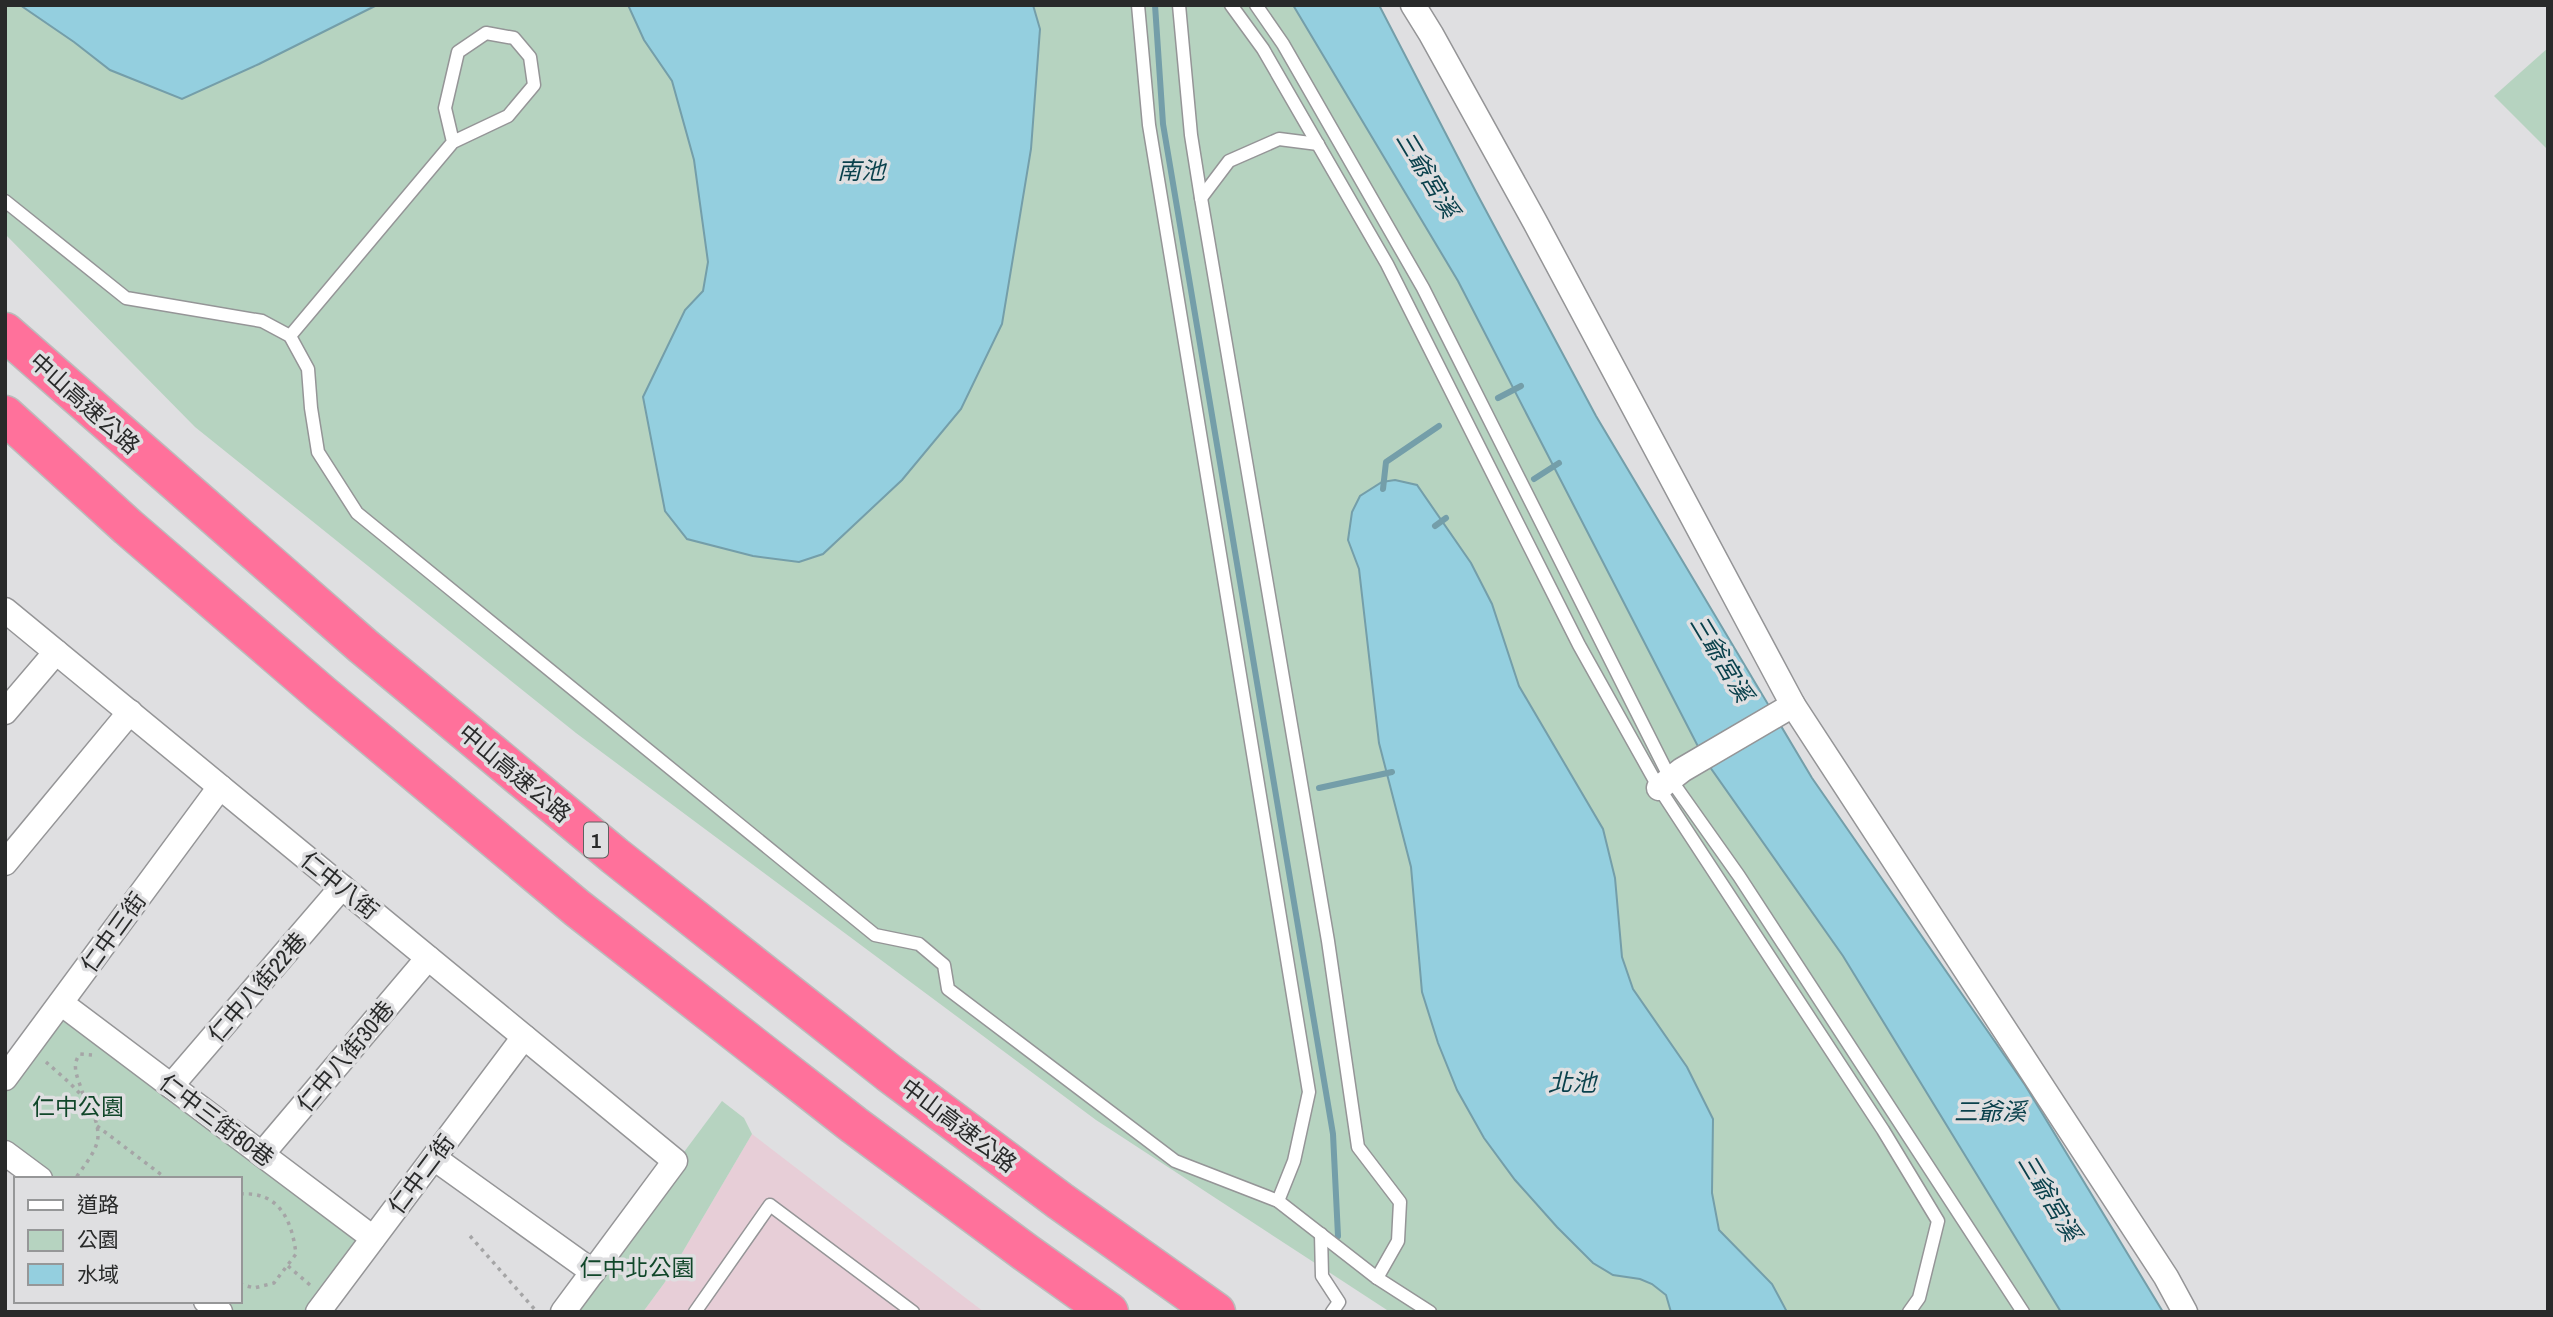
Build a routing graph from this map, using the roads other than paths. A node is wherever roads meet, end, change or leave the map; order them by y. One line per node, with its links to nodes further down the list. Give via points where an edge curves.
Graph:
1 (1138, 5): 31 (lane, via 1149,125 1309,1093 1294,1161)
2 (1179, 5): 8 (lane)
3 (1231, 5): 7 (lane)
4 (1256, 5): 18 (lane, via 1423,288)
5 (1413, 5): 15 (street, via 1542,234)
6 (453, 142): 6 (lane, via 445,108 458,52 485,33 514,38 530,57 534,85 508,116); 11 (lane)
7 (1318, 144): 8 (lane, via 1279,139 1229,161); 18 (lane, via 1387,264 1579,645)
8 (1200, 198): 36 (lane, via 1328,941 1358,1147 1401,1202 1398,1241)
9 (5, 201): 11 (lane, via 126,298 261,321)
10 (5, 332): 43 (highway, 中山高速公路 / 1, via 363,646 615,856 889,1073)
11 (290, 336): 31 (lane, via 309,369 318,452 357,513 875,935 919,944 944,965 948,989 1175,1161)
12 (5, 415): 34 (highway, via 312,686 566,899 854,1125)
13 (5, 610): 14 (street, 仁中八街)
14 (56, 652): 16 (street); 17 (street, 仁中八街)
15 (1786, 709): 18 (street); 48 (street)
16 (5, 712)
17 (130, 712): 19 (street, 仁中八街); 20 (street)
18 (1670, 779): 46 (lane, via 1938,1221 1919,1298); 47 (lane, via 1746,887)
19 (220, 787): 21 (street, 仁中八街); 23 (street, 仁中三街)
20 (5, 863)
21 (342, 887): 22 (street, 仁中八街); 26 (street, 仁中八街22巷)
22 (428, 958): 24 (street, 仁中八街); 28 (street, 仁中八街30巷)
23 (61, 1003): 25 (street, 仁中三街); 26 (street, 仁中三街80巷)
24 (524, 1037): 29 (street, 仁中二街); 35 (street, 仁中八街, via 675,1161)
25 (13, 1063)
26 (172, 1086): 28 (street, 仁中三街80巷)
27 (5, 1153): 30 (street)
28 (262, 1154): 33 (street, 仁中三街80巷)
29 (434, 1157): 33 (street, 仁中二街); 35 (street)
30 (37, 1177)
31 (1278, 1201): 32 (lane)
32 (1321, 1234): 36 (lane); 44 (lane, via 1322,1276 1339,1302)
33 (373, 1238): 37 (street, 仁中二街)
34 (1025, 1252): 41 (highway); 42 (highway)
35 (593, 1272): 38 (street)
36 (1377, 1278): 45 (lane)
37 (329, 1308)
38 (564, 1312)
39 (695, 1312): 40 (lane, via 770,1205)
40 (913, 1312)
41 (1097, 1312)
42 (1109, 1312)
43 (1216, 1312)
44 (1332, 1312)
45 (1430, 1312)
46 (1909, 1312)
47 (2023, 1312)
48 (2185, 1312)

